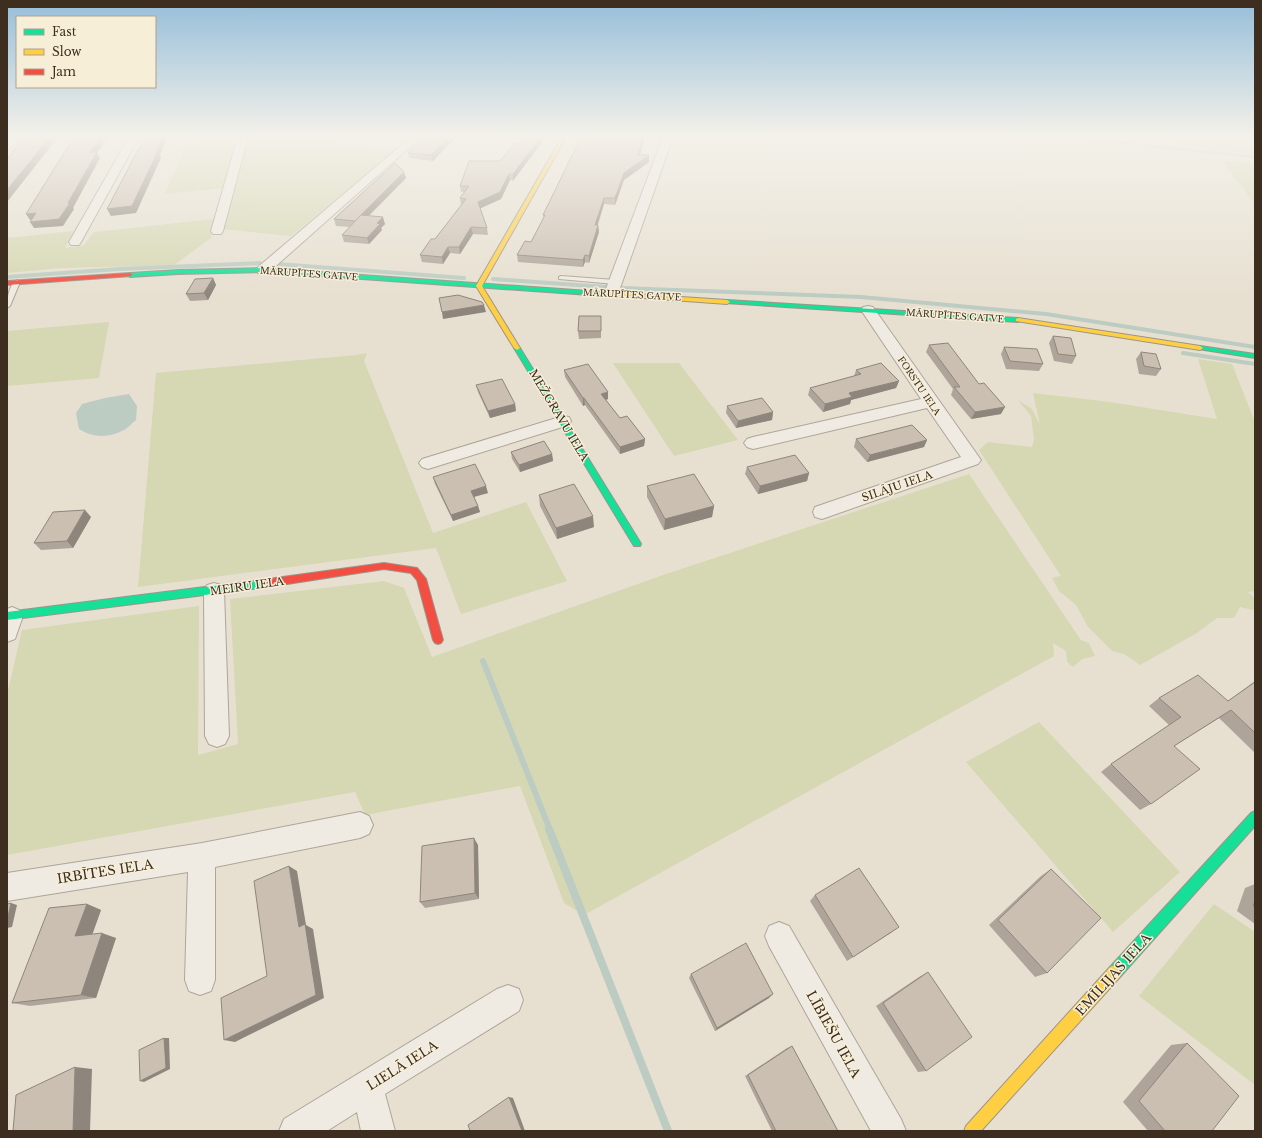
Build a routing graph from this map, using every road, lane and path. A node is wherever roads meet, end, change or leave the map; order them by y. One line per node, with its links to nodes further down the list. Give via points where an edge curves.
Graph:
1 (104, 190): 7 (street)
2 (228, 190): 6 (street)
3 (355, 190): 8 (street)
4 (534, 190): 13 (street)
5 (649, 190): 12 (street)
6 (217, 231)
7 (75, 242)
8 (263, 270): 11 (street, MĀRUPĪTES GATVE, via 178,272); 13 (street, MĀRUPĪTES GATVE)
9 (561, 278): 12 (lane)
10 (7, 282): 11 (street, MĀRUPĪTES GATVE)
11 (17, 282): 15 (lane)
12 (615, 282): 14 (street)
13 (479, 286): 14 (street, MĀRUPĪTES GATVE); 19 (street, MEŽGRAVU IELA)
14 (611, 294): 16 (street, MĀRUPĪTES GATVE)
15 (7, 306)
16 (868, 310): 17 (street, MĀRUPĪTES GATVE, via 1015,320); 18 (street, FORSTU IELA)
17 (1255, 356)
18 (930, 402): 20 (street); 21 (street, FORSTU IELA)
19 (563, 421): 22 (street); 24 (street, MEŽGRAVU IELA)
20 (753, 443)
21 (972, 460): 23 (street, SILĀJU IELA)
22 (428, 463)
23 (822, 512)
24 (637, 544)
25 (214, 591): 26 (street, MEIRU IELA); 27 (street, MEIRU IELA, via 384,566 414,570 420,579); 28 (street)
26 (9, 622)
27 (438, 640)
28 (217, 736)
29 (1255, 817): 40 (street, EMĪLIJAS IELA)
30 (360, 825): 31 (street, IRBĪTES IELA)
31 (202, 856): 32 (street, IRBĪTES IELA); 34 (street)
32 (7, 887)
33 (779, 936): 39 (street, LĪBIEŠU IELA)
34 (200, 980)
35 (508, 1000): 36 (street, LIELĀ IELA)
36 (367, 1087): 37 (street, LIELĀ IELA); 38 (street)
37 (296, 1131)
38 (378, 1131)
39 (889, 1131)
40 (971, 1131)

